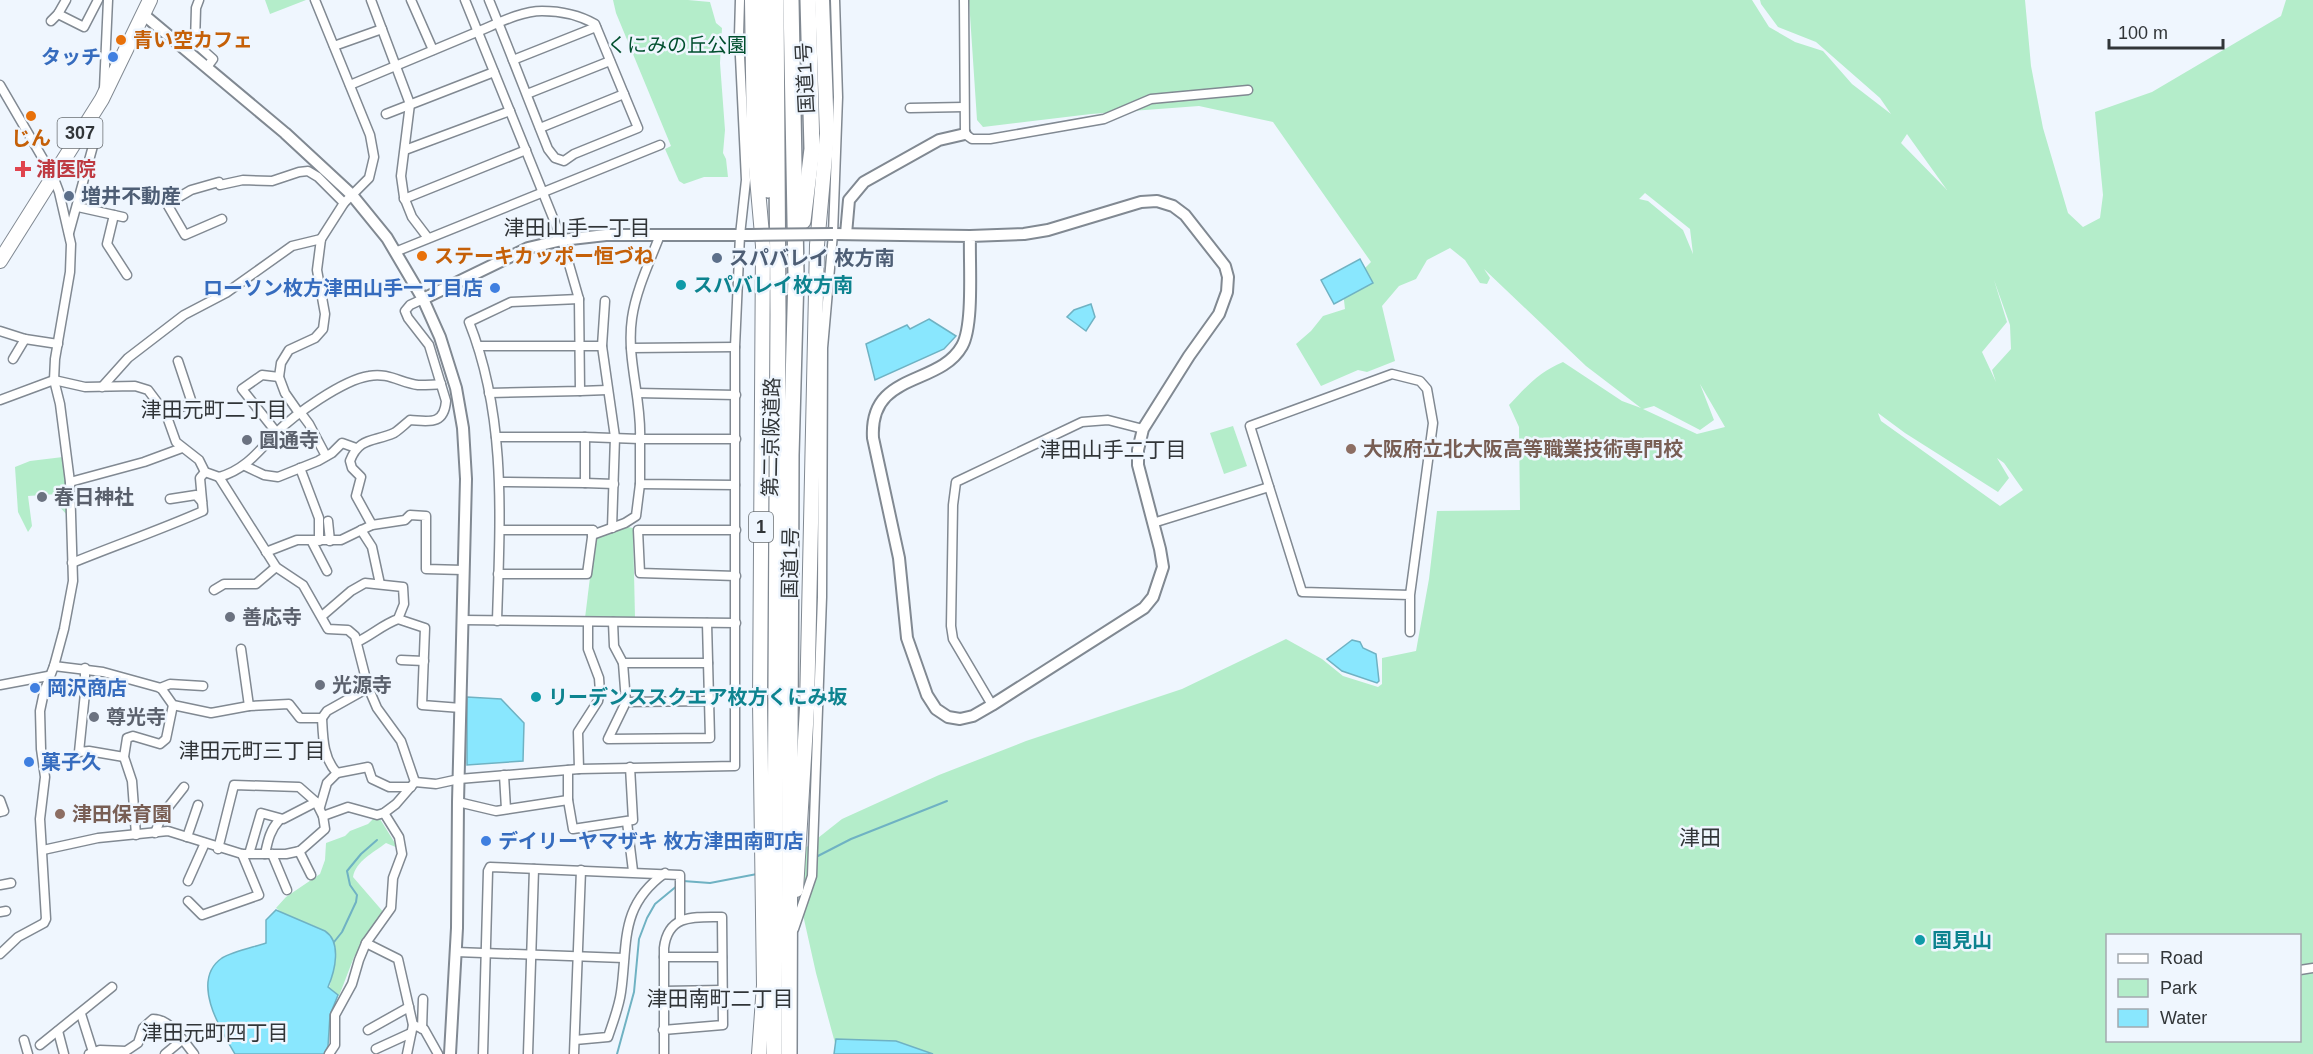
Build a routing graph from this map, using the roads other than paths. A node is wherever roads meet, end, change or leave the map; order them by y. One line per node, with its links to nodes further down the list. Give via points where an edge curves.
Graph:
1 (66, 0): 20 (street)
2 (98, 0): 20 (street, via 84,27)
3 (108, 0): 33 (street)
4 (150, 0): 21 (highway, 307)
5 (199, 0): 32 (street, via 195,43 213,59)
6 (315, 0): 27 (street)
7 (371, 0): 25 (street)
8 (411, 0): 28 (street)
9 (465, 0): 26 (street)
10 (489, 0): 23 (street)
11 (740, 0): 62 (street)
12 (752, 0): 249 (highway, 国道1号 / 1, via 754,144 763,246 760,702 764,985)
13 (764, 0): 71 (highway, via 765,153)
14 (776, 0): 71 (highway, 第二京阪道路)
15 (791, 0): 70 (highway, 第二京阪道路)
16 (808, 0): 70 (highway, via 812,149)
17 (822, 0): 208 (highway, 国道1号, via 827,134 818,245 807,708)
18 (835, 0): 59 (street)
19 (963, 0): 41 (street)
20 (58, 14): 22 (street)
21 (144, 15): 32 (street); 33 (highway, 307)
22 (51, 21)
23 (498, 24): 24 (street, via 541,11 581,16); 26 (street); 29 (street)
24 (596, 27): 29 (street); 30 (street)
25 (382, 29): 27 (street); 31 (street)
26 (478, 32): 28 (street); 34 (street)
27 (334, 46): 36 (street)
28 (433, 50): 31 (street)
29 (513, 60): 38 (street)
30 (610, 61): 38 (street); 39 (street)
31 (396, 65): 36 (street); 40 (street)
32 (207, 67): 53 (street)
33 (110, 69): 45 (highway, 307, via 105,92)
34 (494, 72): 40 (street); 43 (street)
35 (0, 85): 51 (street)
36 (350, 85): 53 (street, via 370,135 374,157 369,178)
37 (1248, 90): 47 (street, via 1151,99 1104,119 990,139 972,139)
38 (527, 94): 46 (street)
39 (624, 94): 46 (street); 46 (street, via 638,128 564,161 555,158)
40 (410, 104): 44 (street); 49 (street)
41 (964, 107): 42 (street); 47 (street)
42 (910, 108)
43 (510, 111): 49 (street); 50 (street)
44 (386, 114)
45 (91, 116): 51 (highway, 307); 56 (street, via 96,135)
46 (540, 128)
47 (965, 134): 60 (street, via 939,140 864,182 849,200)
48 (660, 145): 52 (street)
49 (405, 150): 54 (street, via 401,176)
50 (526, 150): 52 (street); 54 (street)
51 (52, 176): 58 (street); 68 (highway, 307)
52 (543, 192): 64 (street); 66 (street)
53 (352, 195): 55 (street); 67 (street)
54 (405, 199): 64 (street, via 412,217)
55 (344, 204): 57 (street, via 308,171 272,181 219,183 191,190 167,204 185,235); 65 (street)
56 (78, 207): 58 (street); 69 (street, via 119,216 107,244)
57 (222, 219)
58 (69, 233): 77 (street, via 70,272)
59 (833, 234): 60 (street); 62 (street, bridge); 208 (street, via 822,381 822,597 812,876)
60 (846, 234): 63 (street)
61 (660, 235): 62 (street); 66 (street); 82 (street, via 632,319)
62 (746, 235): 81 (street)
63 (970, 236): 97 (street, via 1048,230 1141,202 1157,201 1185,215 1226,266 1227,292 1219,314); 165 (street, via 968,321 962,345 949,360 893,391 880,402 872,421 899,558 908,638 927,695 936,709 960,719)
64 (428, 238): 67 (street)
65 (321, 239): 85 (street, via 317,270 325,314 323,329 315,338 290,350 281,363); 88 (street, via 292,246 226,293 184,315 128,358)
66 (562, 240): 72 (street, via 528,248); 73 (street)
67 (395, 252): 72 (street)
68 (0, 261)
69 (127, 275)
70 (796, 275): 219 (highway, 第二京阪道路)
71 (778, 288): 219 (highway, 第二京阪道路, via 777,747)
72 (423, 299): 87 (street, via 405,311 429,345); 133 (street, via 456,388 463,428)
73 (579, 299): 78 (street); 79 (street, via 511,302 469,322)
74 (605, 301): 80 (street)
75 (0, 331): 76 (street)
76 (25, 339): 77 (street); 83 (street)
77 (58, 344): 86 (street)
78 (580, 345): 79 (street); 80 (street); 90 (street)
79 (478, 346): 91 (street)
80 (602, 346): 89 (street)
81 (735, 347): 82 (street); 93 (street)
82 (632, 348): 92 (street)
83 (13, 359)
84 (178, 361): 95 (street, via 192,403)
85 (279, 377): 96 (street); 98 (street, via 262,375 243,389)
86 (54, 380): 88 (street); 94 (street); 111 (street)
87 (441, 384): 96 (street, via 417,385 387,375 366,376); 105 (street, via 446,401 441,417 433,422 410,420 394,432)
88 (102, 387): 95 (street, via 135,386 148,390)
89 (607, 390): 90 (street); 101 (street)
90 (580, 391): 91 (street)
91 (489, 393): 99 (street)
92 (637, 393): 93 (street); 102 (street)
93 (736, 394): 103 (street)
94 (0, 400)
95 (164, 412): 104 (street, via 171,433)
96 (299, 413): 98 (street); 106 (street)
97 (1143, 429): 121 (street, via 1138,465); 165 (street, via 1108,420 1082,422 956,482 952,505 953,639)
98 (277, 433): 107 (street)
99 (496, 437): 100 (street); 112 (street)
100 (585, 437): 101 (street); 113 (street)
101 (615, 437): 102 (street); 114 (street)
102 (640, 439): 103 (street); 115 (street)
103 (736, 439): 116 (street)
104 (182, 448): 109 (street, via 199,459); 111 (street)
105 (356, 448): 106 (street, via 342,443); 122 (street, via 350,461 361,477 356,496)
106 (326, 456): 108 (street)
107 (245, 465): 108 (street, via 278,477); 110 (street)
108 (300, 468): 129 (street, via 319,518)
109 (205, 472): 110 (street); 119 (street, via 200,478)
110 (219, 477): 130 (street)
111 (70, 482): 131 (street)
112 (500, 482): 113 (street); 125 (street)
113 (585, 483): 114 (street)
114 (614, 484): 123 (street)
115 (640, 484): 116 (street); 123 (street, via 636,516)
116 (735, 484): 126 (street)
117 (1269, 488): 121 (street); 139 (street, via 1302,592); 139 (street, via 1250,426 1392,374 1420,381 1427,389 1432,423)
118 (170, 499): 119 (street, via 192,494)
119 (202, 502): 131 (street, via 203,511)
120 (328, 521): 128 (street)
121 (1153, 523): 165 (street, via 1163,567 1153,597 1144,608)
122 (372, 525): 124 (street); 133 (street, via 405,520 410,515 426,516 426,569)
123 (612, 528): 127 (street)
124 (361, 530): 128 (street); 137 (street, via 372,547)
125 (501, 530): 127 (street, via 593,530); 135 (street)
126 (736, 530): 136 (street); 136 (street, via 638,531 640,573)
127 (592, 535): 135 (street, via 587,574)
128 (330, 541): 129 (street)
129 (315, 542): 130 (street, via 297,540); 134 (street)
130 (266, 552): 132 (street)
131 (72, 563): 155 (street, via 71,593)
132 (276, 567): 138 (street, via 256,584 224,584); 140 (street, via 303,585)
133 (464, 570): 142 (street)
134 (327, 571)
135 (498, 574): 143 (street)
136 (736, 576): 147 (street)
137 (380, 584): 140 (street, via 365,583); 141 (street, via 403,587 404,604)
138 (214, 590)
139 (1410, 595): 148 (street)
140 (322, 616): 149 (street, via 328,629 348,630)
141 (398, 619): 149 (street); 152 (street, via 424,628)
142 (462, 620): 143 (street); 167 (street)
143 (496, 621): 144 (street)
144 (588, 622): 145 (street); 171 (street, via 588,649 600,692 578,732)
145 (613, 622): 146 (street); 153 (street, via 614,646)
146 (707, 623): 147 (street); 154 (street)
147 (735, 623): 170 (street, via 735,766)
148 (1410, 632)
149 (357, 642): 161 (street)
150 (241, 649): 166 (street)
151 (401, 660): 152 (street)
152 (424, 661): 167 (street, via 422,705)
153 (623, 663): 154 (street); 163 (street)
154 (708, 663): 162 (street)
155 (54, 666): 156 (street); 157 (street)
156 (85, 668): 160 (street); 169 (street, via 79,752)
157 (48, 676): 158 (street); 193 (street, via 40,711 45,777 40,819)
158 (0, 685)
159 (203, 686): 160 (street, via 170,684)
160 (160, 688): 164 (street)
161 (368, 688): 168 (street, via 327,711); 176 (street, via 401,741)
162 (709, 701): 163 (street); 163 (street, via 710,738 608,739)
163 (626, 702)
164 (173, 705): 166 (street, via 211,713); 169 (street, via 166,739 160,744 133,736 127,738)
165 (992, 705)
166 (249, 706): 168 (street, via 289,704 300,718)
167 (461, 708): 175 (street)
168 (322, 718): 173 (street, via 328,762)
169 (124, 757): 189 (street, via 132,781)
170 (630, 767): 171 (street); 187 (street, via 633,820)
171 (579, 769): 172 (street)
172 (568, 770): 174 (street); 179 (street)
173 (337, 773): 176 (street, via 368,767 372,779 389,787); 182 (street, via 327,783)
174 (504, 776): 175 (street); 183 (street)
175 (459, 779): 176 (street); 180 (street)
176 (412, 784): 185 (street)
177 (184, 787): 188 (street, via 162,815)
178 (0, 800): 184 (street, via 4,811)
179 (568, 800): 183 (street); 187 (street, via 573,829)
180 (458, 802): 183 (street, via 496,811); 210 (street)
181 (198, 805): 190 (street)
182 (320, 808): 185 (street, via 348,807 377,815); 186 (street); 192 (street, via 299,787 234,785); 194 (street, via 325,829)
183 (506, 809)
184 (0, 812)
185 (384, 813): 209 (street, via 399,837 402,854 393,878 391,908)
186 (280, 819): 195 (street, via 261,813); 196 (street, via 269,837)
187 (627, 822): 199 (street)
188 (155, 833): 189 (street); 190 (street, via 168,831)
189 (136, 835): 193 (street, via 98,838)
190 (187, 837): 191 (street)
191 (205, 843): 192 (street); 202 (street)
192 (218, 849): 195 (street)
193 (43, 850): 212 (street, via 46,919)
194 (299, 851): 196 (street); 201 (street)
195 (245, 854): 196 (street); 206 (street, via 259,895 202,915)
196 (269, 854): 205 (street)
197 (534, 869): 198 (street); 211 (street, via 490,867); 213 (street)
198 (581, 870): 199 (street); 214 (street)
199 (633, 872): 200 (street)
200 (665, 873): 207 (street, via 680,875); 217 (street, via 637,903 629,918)
201 (311, 875)
202 (188, 881)
203 (11, 883): 204 (street)
204 (0, 885)
205 (287, 890)
206 (188, 901)
207 (680, 921): 215 (street, via 666,935); 216 (street, via 722,917)
208 (794, 929): 219 (highway, 国道1号)
209 (366, 944): 223 (street, via 398,959); 240 (street, via 352,984 335,1015 334,1045)
210 (456, 952): 211 (street); 244 (street)
211 (485, 953): 213 (street); 245 (street)
212 (0, 954)
213 (531, 955): 214 (street); 246 (street)
214 (578, 957): 217 (street); 232 (street)
215 (664, 957): 216 (street); 221 (street)
216 (722, 957): 220 (street)
217 (624, 958): 232 (street, via 621,993 608,1037)
218 (112, 987): 224 (street)
219 (786, 987): 250 (highway, 第二京阪道路); 251 (highway, 第二京阪道路); 252 (highway, 国道1号)
220 (723, 990): 221 (street); 228 (street, via 723,1025)
221 (663, 991): 228 (street)
222 (423, 999): 226 (street)
223 (409, 1007): 225 (street); 227 (street)
224 (81, 1014): 229 (street); 235 (street)
225 (412, 1029): 226 (street); 234 (street); 241 (street)
226 (422, 1029): 242 (street)
227 (368, 1030)
228 (663, 1030): 248 (street)
229 (58, 1032): 233 (street); 237 (street)
230 (24, 1040): 236 (street)
231 (182, 1040): 235 (street, via 161,1019 153,1019 143,1028 138,1043 126,1051); 238 (street); 239 (street)
232 (575, 1040): 247 (street)
233 (40, 1045)
234 (376, 1049)
235 (91, 1053)
236 (28, 1054)
237 (64, 1054)
238 (165, 1054)
239 (194, 1054)
240 (329, 1054)
241 (407, 1054)
242 (438, 1054)
243 (444, 1054): 244 (street)
244 (450, 1054)
245 (483, 1054)
246 (528, 1054)
247 (574, 1054)
248 (664, 1054)
249 (759, 1054)
250 (774, 1054)
251 (789, 1054)
252 (795, 1054)

